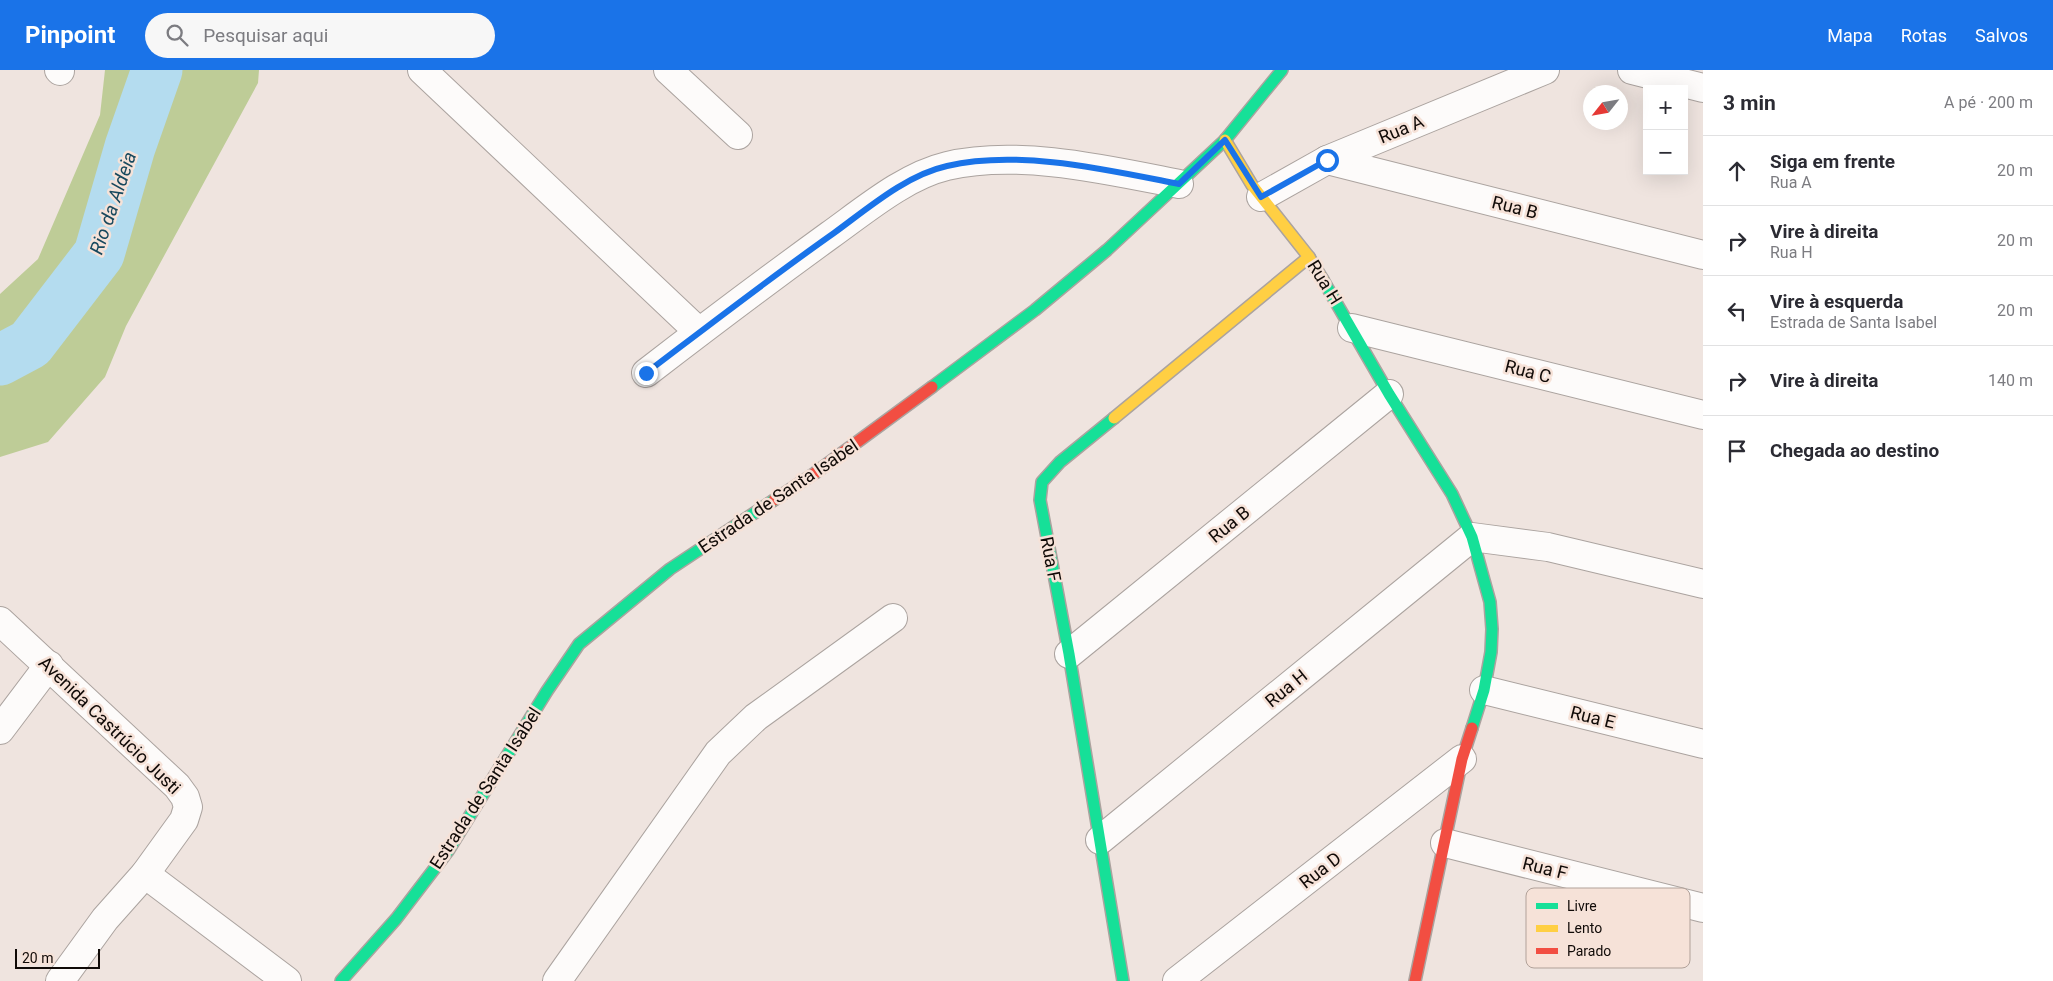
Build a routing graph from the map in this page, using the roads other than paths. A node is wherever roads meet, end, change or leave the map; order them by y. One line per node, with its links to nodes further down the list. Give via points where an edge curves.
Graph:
1 (422, 70): 15 (street)
2 (668, 70): 7 (street)
3 (1282, 70): 8 (street, Estrada de Santa Isabel)
4 (1545, 70): 9 (street, Rua A)
5 (1632, 70): 6 (street)
6 (1703, 88)
7 (738, 135)
8 (1225, 140): 10 (street, Estrada de Santa Isabel); 11 (street, Rua H)
9 (1327, 160): 11 (street, Rua A); 12 (street, Rua B)
10 (1179, 184): 15 (street, via 1114,171 1001,159 946,166 894,190); 37 (street, Estrada de Santa Isabel, via 1035,310 815,473 670,569 579,644 448,851 396,920)
11 (1261, 197): 13 (street, Rua H)
12 (1703, 255)
13 (1309, 257): 14 (street, Rua H); 23 (street, Rua F, via 1060,462 1042,482 1040,500)
14 (1352, 328): 17 (street, Rua H); 18 (street, Rua C)
15 (699, 332): 16 (street)
16 (646, 373)
17 (1389, 394): 19 (street, Rua H, via 1452,494); 23 (street, Rua B)
18 (1703, 415)
19 (1472, 537): 20 (street, via 1548,547); 25 (street, Rua H, via 1490,602 1491,652); 29 (street, Rua H)
20 (1703, 584)
21 (893, 618): 38 (street, via 756,716 733,737 708,766)
22 (0, 621): 24 (street, Avenida Castrúcio Justi)
23 (1069, 654): 29 (street, Rua F)
24 (49, 665): 26 (street); 31 (street, Avenida Castrúcio Justi, via 185,797 188,807 184,820)
25 (1484, 690): 27 (street, Rua E); 28 (street, Rua H)
26 (0, 730)
27 (1703, 744)
28 (1462, 759): 30 (street, Rua H); 40 (street, Rua D)
29 (1100, 840): 39 (street, Rua F)
30 (1445, 843): 32 (street, Rua F); 41 (street, Rua H)
31 (145, 874): 35 (street, Avenida Castrúcio Justi, via 105,919); 36 (street)
32 (1624, 888)
33 (1690, 905): 34 (street, Rua F)
34 (1703, 908)
35 (60, 981)
36 (287, 981)
37 (340, 981)
38 (557, 981)
39 (1123, 981)
40 (1177, 981)
41 (1415, 981)

